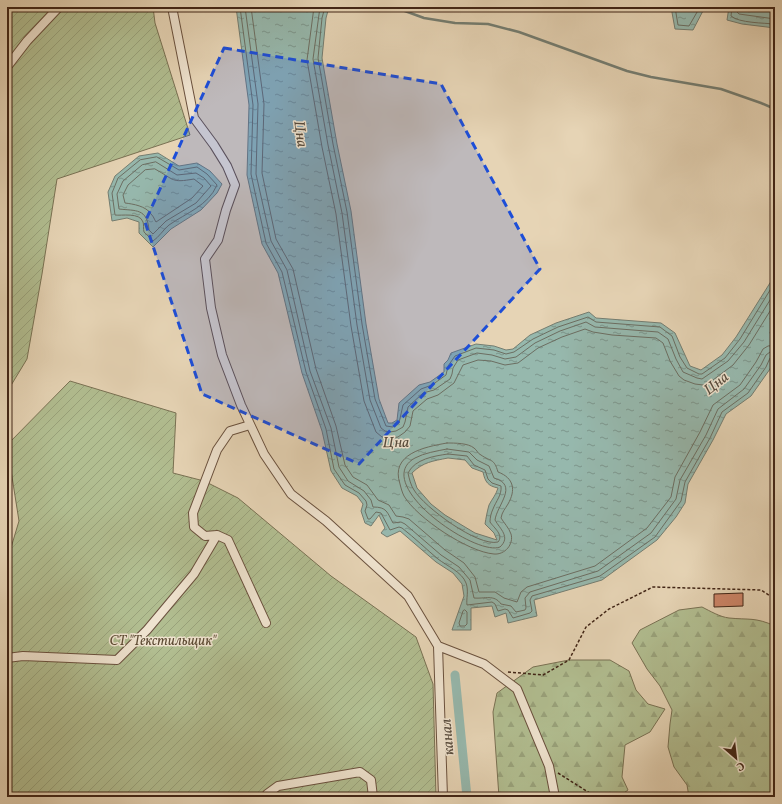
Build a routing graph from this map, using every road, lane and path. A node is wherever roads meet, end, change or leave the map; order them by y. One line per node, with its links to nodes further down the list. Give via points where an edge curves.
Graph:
1 (59, 7): 3 (street)
2 (172, 7): 4 (street, via 194,118 227,166 235,185 218,240 205,258 211,308 222,355)
3 (7, 67)
4 (250, 425): 5 (street, via 230,430 217,450 193,513 194,527 205,536); 8 (street, via 264,454 291,494 332,526 408,596)
5 (217, 535): 7 (street, via 228,540); 9 (street, via 194,574 147,630 117,660 23,656)
6 (775, 599): 10 (path, via 761,590 654,586 609,609 586,627 569,660 543,675)
7 (266, 623)
8 (438, 646): 11 (street, via 484,664 517,690); 14 (street)
9 (7, 658)
10 (507, 672)
11 (549, 766): 15 (street); 16 (path)
12 (265, 797): 13 (street, via 278,786 360,772 371,780)
13 (373, 797)
14 (443, 797)
15 (555, 797)
16 (596, 797)

